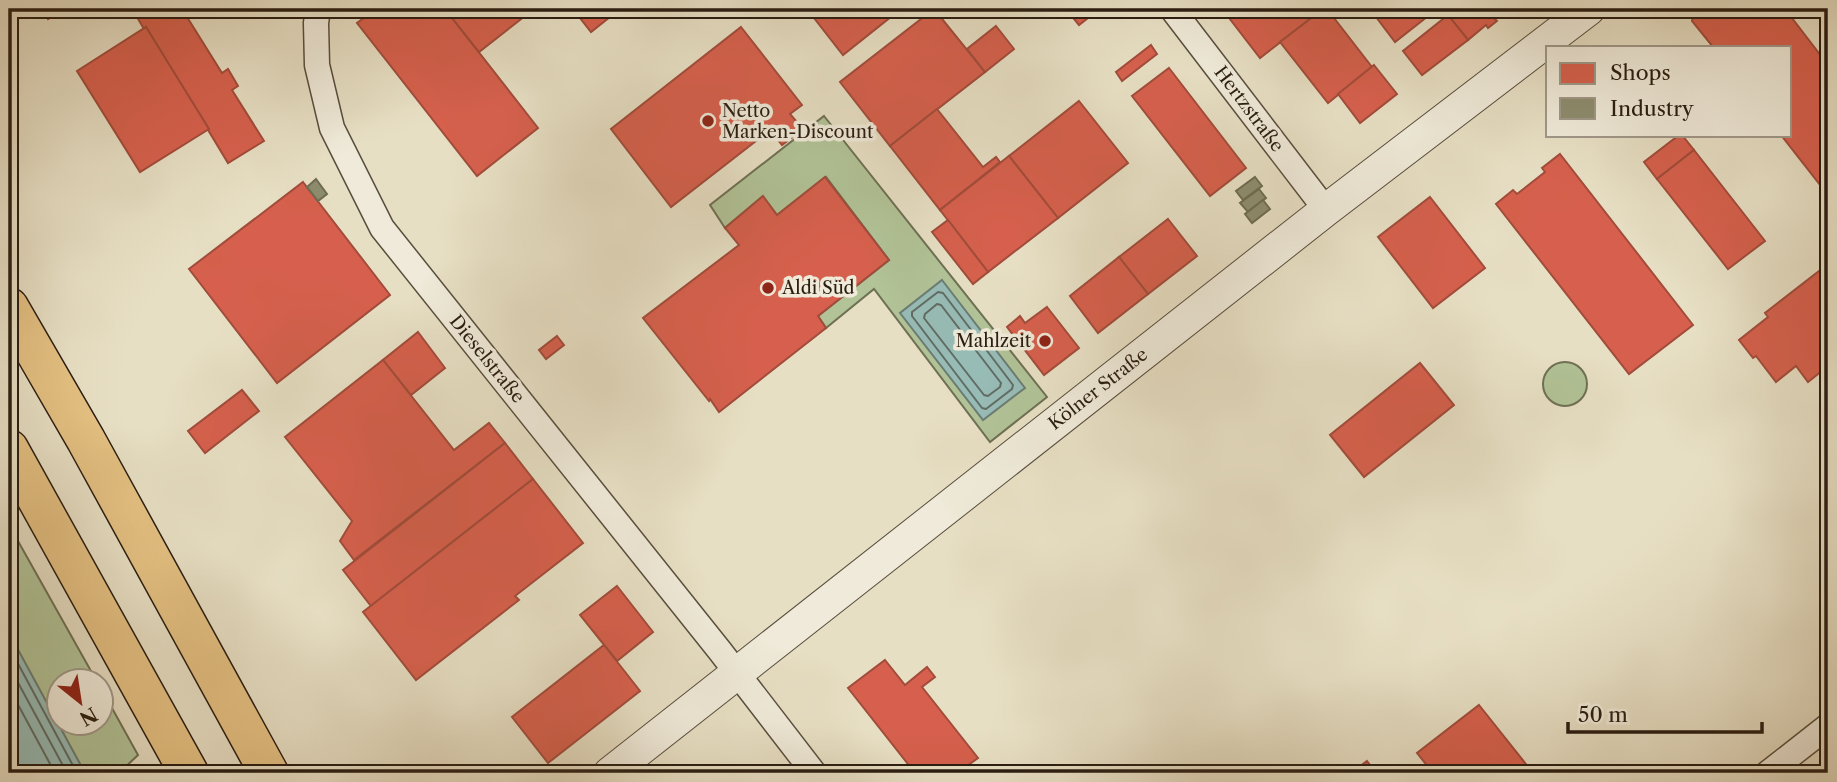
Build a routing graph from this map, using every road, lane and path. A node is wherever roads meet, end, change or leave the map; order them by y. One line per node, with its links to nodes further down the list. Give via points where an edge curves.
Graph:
1 (318, 9): 7 (street, Dieselstraße, via 317,65 332,128 382,228)
2 (1172, 9): 4 (street, Hertzstraße)
3 (1590, 9): 4 (street, Kölner Straße)
4 (1326, 210): 7 (street, Kölner Straße)
5 (9, 307): 10 (highway)
6 (9, 449): 9 (highway)
7 (736, 674): 11 (street, Kölner Straße); 12 (street, Dieselstraße)
8 (1828, 726): 13 (street)
9 (189, 773)
10 (269, 773)
11 (610, 773)
12 (814, 773)
13 (1768, 773)

